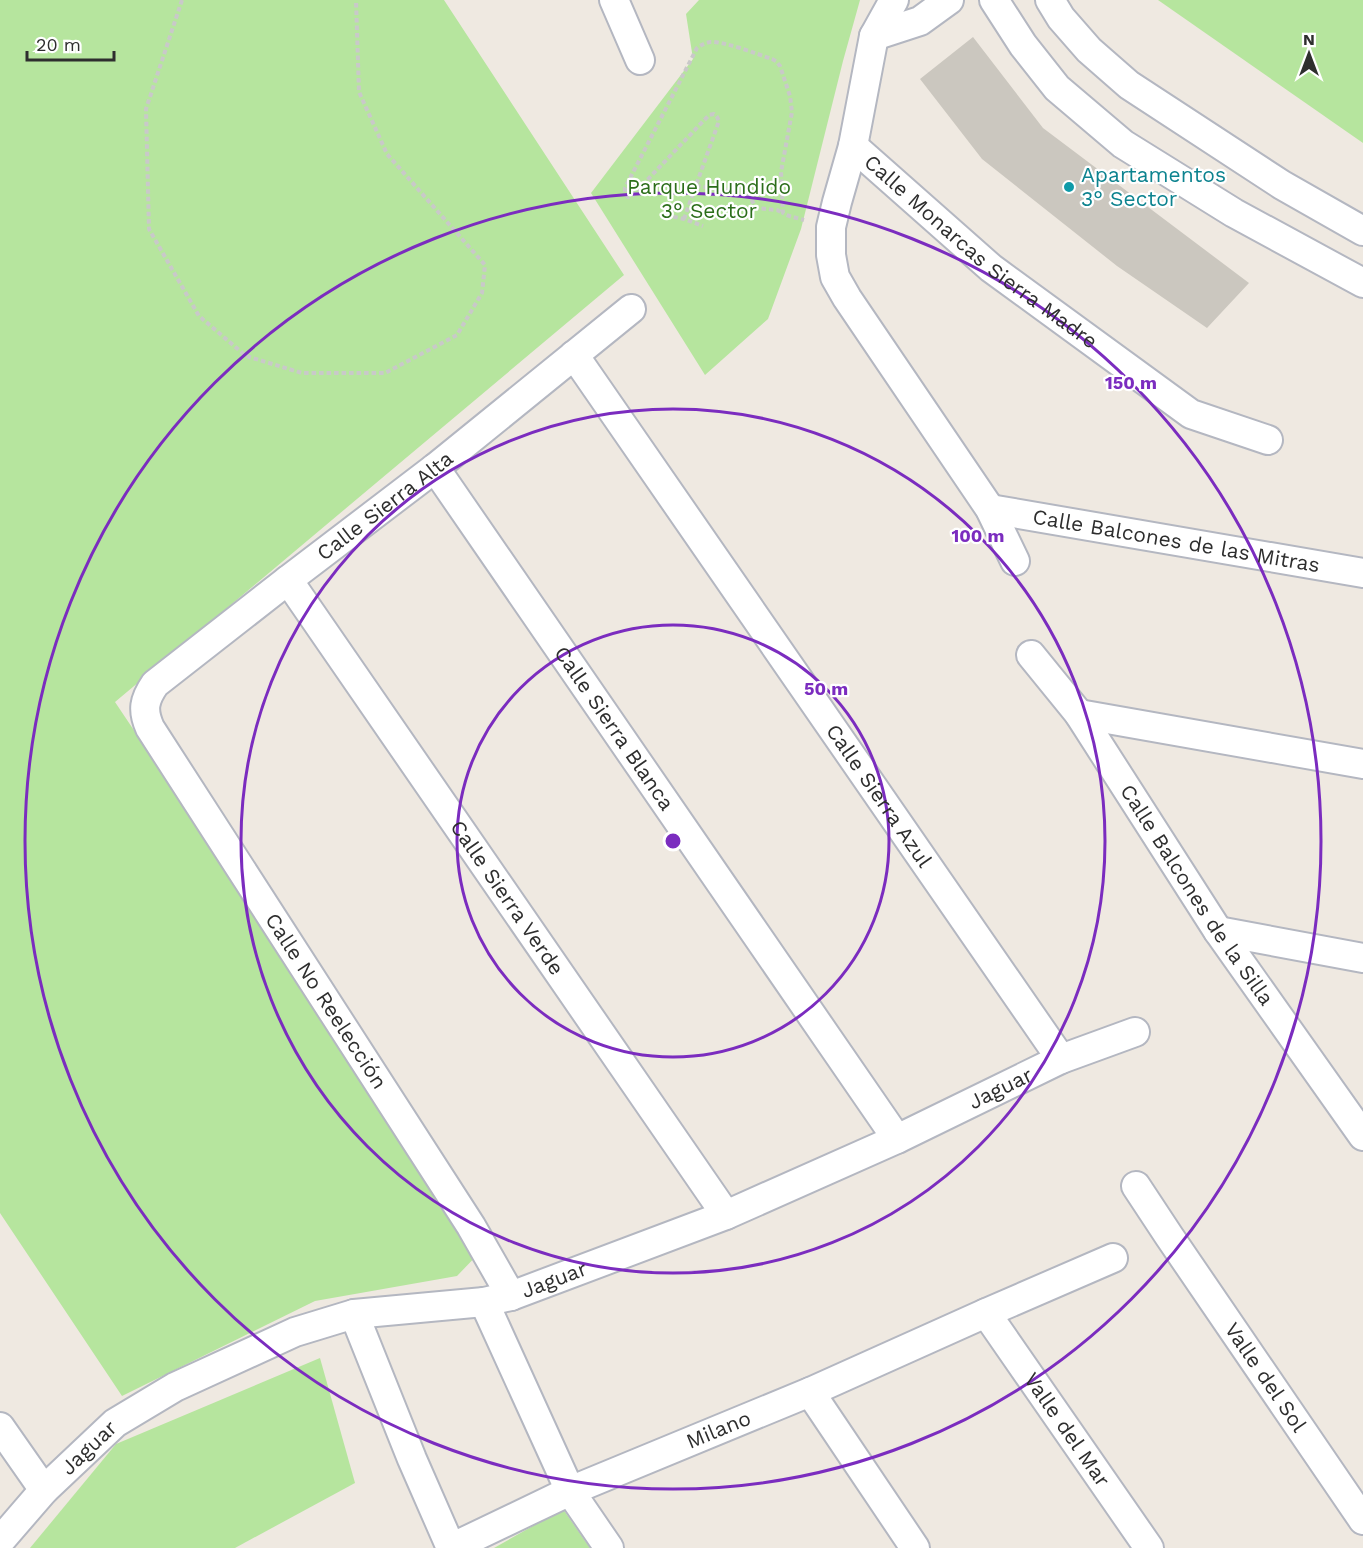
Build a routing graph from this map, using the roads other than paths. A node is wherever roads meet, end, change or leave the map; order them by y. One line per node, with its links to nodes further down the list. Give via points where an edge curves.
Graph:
1 (614, 0): 7 (street)
2 (894, 0): 6 (street)
3 (949, 0): 6 (street, via 920,21)
4 (994, 0): 10 (street, via 1057,88 1123,144 1234,213)
5 (1050, 0): 9 (street, via 1089,50 1129,85 1282,185)
6 (874, 36): 8 (street)
7 (640, 60)
8 (853, 146): 13 (street, Calle Monarcas Sierra Madre, via 991,268 1191,414); 15 (street, via 831,227 835,277)
9 (1363, 231)
10 (1363, 283)
11 (631, 309): 12 (street, Calle Sierra Alta)
12 (574, 355): 14 (street, Calle Sierra Alta); 26 (street, Calle Sierra Azul)
13 (1268, 440)
14 (435, 468): 18 (street, Calle Sierra Alta); 28 (street, Calle Sierra Blanca)
15 (990, 509): 16 (street); 17 (street, Calle Balcones de las Mitras)
16 (1015, 561)
17 (1363, 573)
18 (288, 580): 20 (street, Calle Sierra Alta, via 155,684); 30 (street, Calle Sierra Verde)
19 (1031, 656): 21 (street, Calle Balcones de la Silla)
20 (145, 705): 32 (street, Calle No Reelección, via 150,728 471,1226)
21 (1079, 714): 22 (street); 23 (street, Calle Balcones de la Silla)
22 (1363, 764)
23 (1218, 931): 24 (street); 27 (street, Calle Balcones de la Silla)
24 (1363, 958)
25 (1135, 1032): 26 (street, Jaguar)
26 (1061, 1059): 28 (street, Jaguar)
27 (1363, 1136)
28 (897, 1139): 30 (street, Jaguar)
29 (1136, 1185): 40 (street, Valle del Sol)
30 (726, 1215): 32 (street, Jaguar)
31 (1113, 1258): 34 (street, Milano)
32 (511, 1296): 33 (street, Jaguar)
33 (484, 1302): 35 (street, Jaguar); 39 (street)
34 (986, 1313): 36 (street, Milano); 45 (street, Valle del Mar)
35 (354, 1314): 38 (street, Jaguar, via 296,1332 175,1387 115,1423); 42 (street)
36 (810, 1392): 39 (street, Milano); 44 (street)
37 (0, 1427): 38 (street)
38 (44, 1490): 41 (street, Jaguar)
39 (570, 1491): 42 (street, Milano); 43 (street)
40 (1363, 1520)
41 (0, 1540)
42 (451, 1548)
43 (609, 1548)
44 (915, 1548)
45 (1149, 1548)

